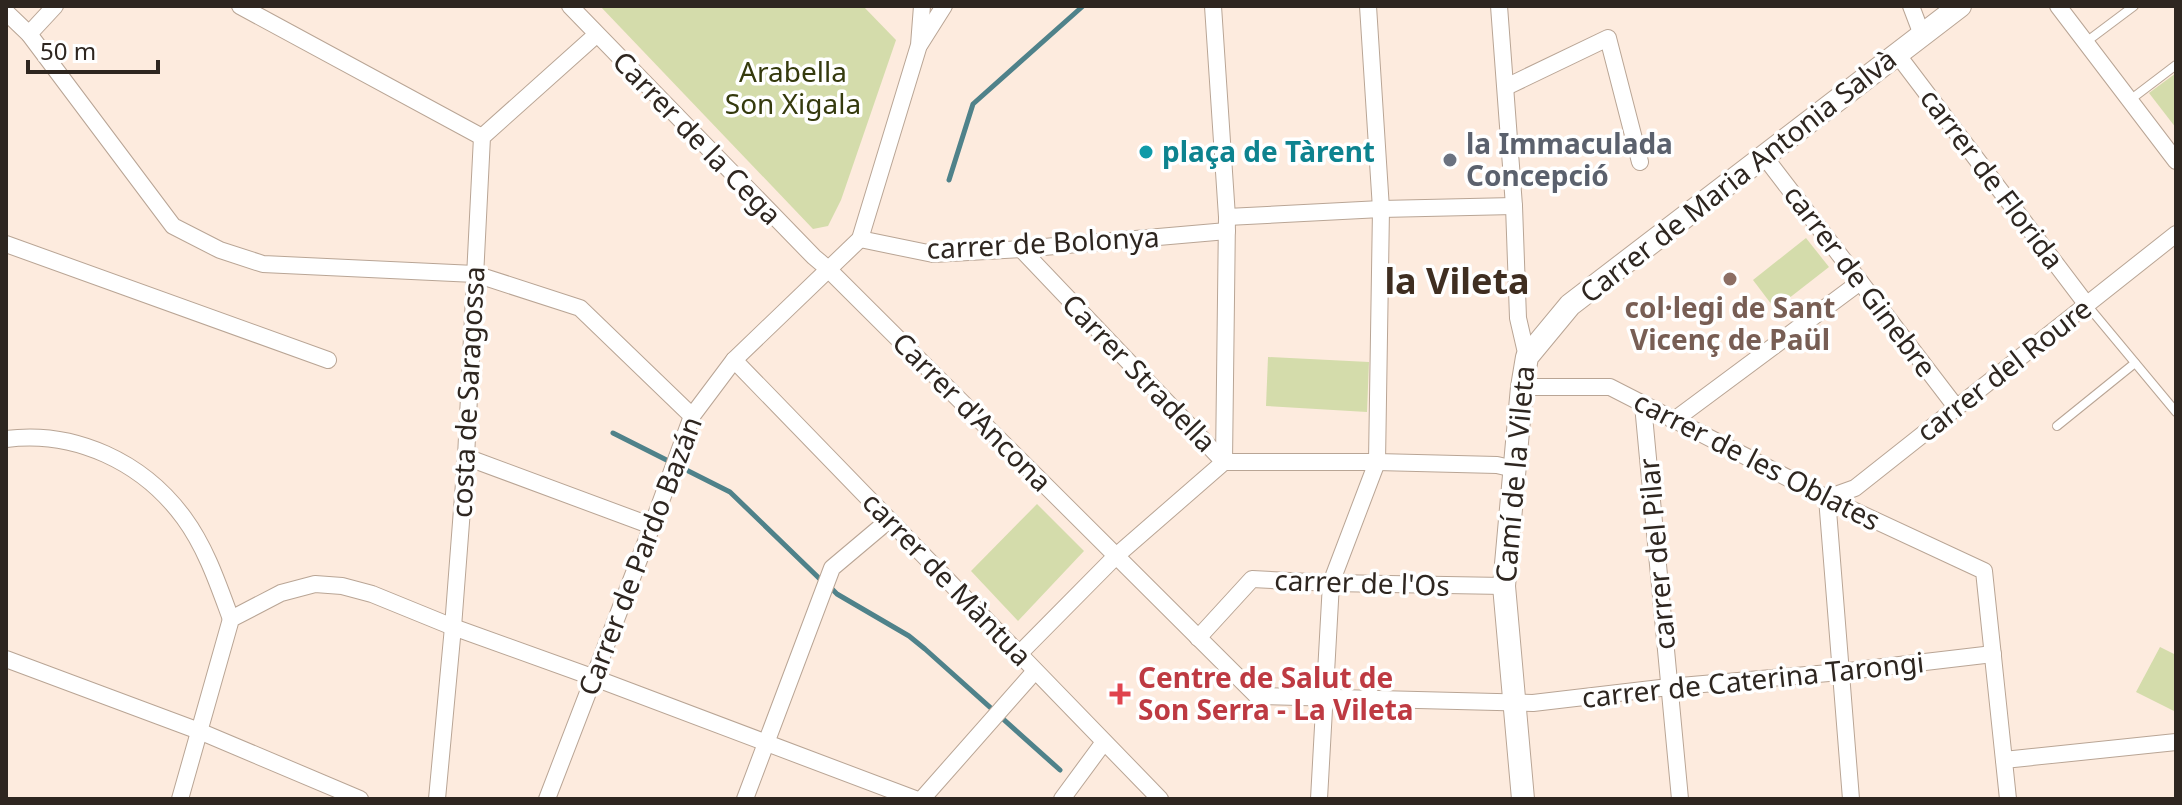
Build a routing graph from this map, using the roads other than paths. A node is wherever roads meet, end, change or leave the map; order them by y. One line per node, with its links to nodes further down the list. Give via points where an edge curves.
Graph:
1 (55, 6): 14 (street)
2 (240, 6): 23 (street)
3 (570, 6): 15 (street, Carrer de la Cega)
4 (922, 6): 18 (street)
5 (944, 6): 18 (street)
6 (1213, 6): 29 (street)
7 (1368, 6): 28 (street)
8 (1499, 6): 21 (street, Camí de la Vileta)
9 (1911, 6): 16 (street)
10 (1960, 6): 16 (street, Carrer de Maria Antonia Salvà)
11 (2058, 6): 17 (street)
12 (2134, 6): 17 (lane)
13 (6, 12): 14 (street)
14 (29, 34): 35 (street, via 173,226 263,264)
15 (596, 35): 23 (street); 34 (street, Carrer de la Cega)
16 (1922, 35): 19 (street, Carrer de Maria Antonia Salvà)
17 (2086, 42): 22 (street)
18 (919, 45): 31 (street)
19 (1897, 54): 24 (street, Carrer de Maria Antonia Salvà); 37 (street, carrer de Florida)
20 (2176, 65): 22 (lane)
21 (1506, 87): 26 (street, via 1608,38); 27 (street, Camí de la Vileta)
22 (2130, 100): 25 (street)
23 (482, 137): 35 (street, costa de Saragossa)
24 (1764, 156): 36 (street, carrer de Ginebre); 38 (street, Carrer de Maria Antonia Salvà, via 1570,305)
25 (2176, 161)
26 (1640, 162)
27 (1514, 206): 28 (street, carrer de Bolonya); 38 (street, Camí de la Vileta, via 1518,318)
28 (1381, 209): 29 (street, carrer de Bolonya); 52 (street)
29 (1227, 224): 33 (street, carrer de Bolonya); 51 (street)
30 (2176, 234): 37 (street, carrer del Roure)
31 (860, 239): 33 (street, carrer de Bolonya, via 933,254); 34 (street, Carrer de Pardo Bazán)
32 (6, 244): 39 (street)
33 (1021, 249): 51 (street, Carrer Stradella)
34 (827, 268): 40 (street, Carrer de Pardo Bazán); 57 (street, Carrer d'Ancona)
35 (475, 274): 46 (street, via 580,308); 50 (street, costa de Saragossa)
36 (1860, 282): 44 (street, carrer de Ginebre); 47 (street)
37 (2087, 305): 41 (lane); 44 (street, carrer del Roure)
38 (1527, 357): 42 (street, Camí de la Vileta)
39 (328, 360)
40 (734, 360): 46 (street, Carrer de Pardo Bazán); 55 (street, carrer de Màntua)
41 (2135, 363): 45 (lane); 48 (lane)
42 (1522, 387): 43 (street, carrer de les Oblates, via 1610,387); 53 (street, Camí de la Vileta)
43 (1643, 405): 47 (street, carrer de les Oblates); 69 (street, carrer del Pilar)
44 (1956, 407): 54 (street, carrer del Roure, via 1855,488)
45 (2176, 412)
46 (692, 416): 56 (street, Carrer de Pardo Bazán)
47 (1673, 421): 54 (street, carrer de les Oblates)
48 (2057, 426)
49 (6, 439): 60 (street, via 41,437 96,449 154,486 184,518 211,565)
50 (466, 457): 56 (street); 61 (street, costa de Saragossa)
51 (1224, 462): 52 (street); 57 (street)
52 (1377, 462): 53 (street); 58 (street)
53 (1514, 469): 59 (street, Camí de la Vileta)
54 (1827, 498): 64 (street, carrer de les Oblates, via 1984,571); 67 (street)
55 (889, 520): 63 (street, carrer de Màntua); 75 (street, via 832,568)
56 (652, 526): 68 (street, Carrer de Pardo Bazán)
57 (1116, 556): 62 (street, Carrer d'Ancona); 63 (street)
58 (1331, 583): 59 (street, carrer de l'Os); 62 (street, carrer de l'Os, via 1252,579); 70 (street)
59 (1504, 586): 71 (street, Camí de la Vileta)
60 (231, 619): 61 (street, via 281,593 315,584 372,594); 72 (street)
61 (453, 627): 68 (street); 79 (street, costa de Saragossa)
62 (1198, 638): 70 (street, Carrer d'Ancona, via 1257,696)
63 (1019, 654): 66 (street, carrer de Màntua)
64 (1993, 654): 67 (street, carrer de Caterina Tarongi); 76 (street)
65 (6, 659): 72 (street)
66 (1035, 671): 73 (street, carrer de Màntua); 83 (street)
67 (1840, 672): 69 (street, carrer de Caterina Tarongi); 89 (street)
68 (592, 677): 75 (street); 80 (street, Carrer de Pardo Bazán)
69 (1669, 687): 71 (street, carrer de Caterina Tarongi); 88 (street, carrer del Pilar)
70 (1325, 697): 71 (street, carrer de Caterina Tarongi); 86 (street)
71 (1514, 703): 87 (street, Camí de la Vileta)
72 (199, 731): 77 (street); 78 (street)
73 (1104, 742): 84 (street); 85 (street, carrer de Màntua)
74 (2176, 742): 76 (street)
75 (765, 744): 81 (street); 82 (street)
76 (2004, 760): 90 (street)
77 (180, 799)
78 (360, 799)
79 (437, 799)
80 (547, 799)
81 (745, 799)
82 (915, 799)
83 (922, 799)
84 (1062, 799)
85 (1160, 799)
86 (1319, 799)
87 (1523, 799)
88 (1680, 799)
89 (1851, 799)
90 (2008, 799)

